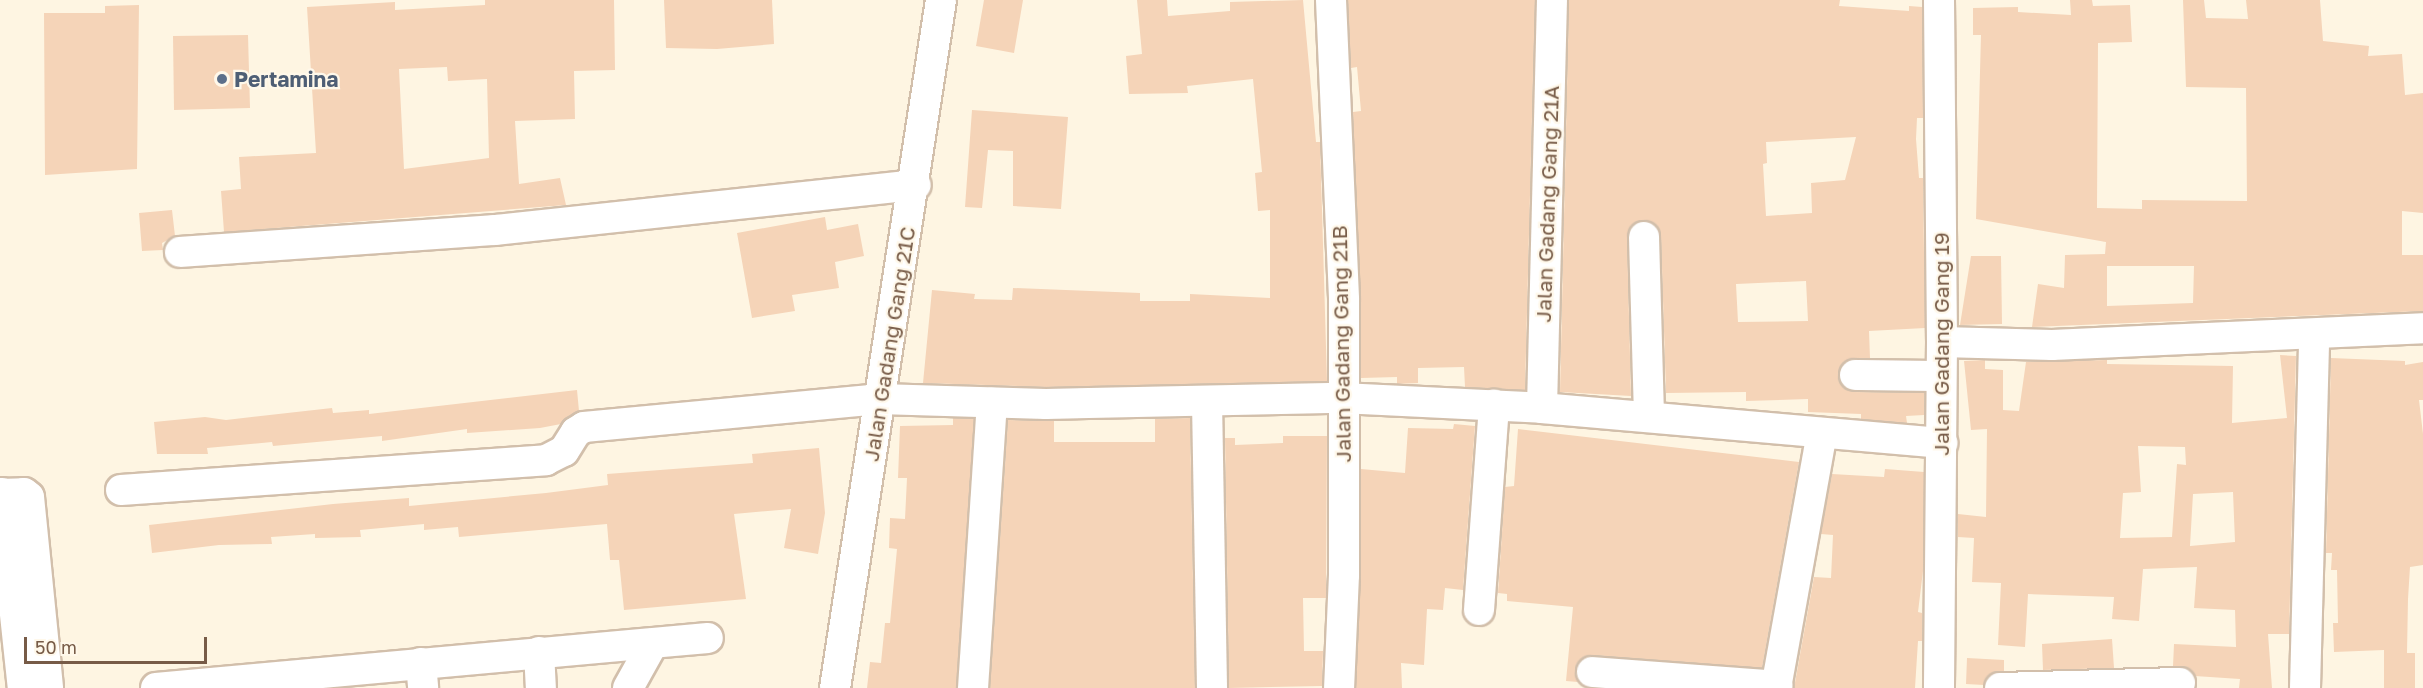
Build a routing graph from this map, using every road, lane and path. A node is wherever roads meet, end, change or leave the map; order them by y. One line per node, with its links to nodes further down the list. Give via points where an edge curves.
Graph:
1 (941, 0): 5 (street, Jalan Gadang Gang 21C)
2 (1331, 0): 13 (street, Jalan Gadang Gang 21B, via 1344,300)
3 (1552, 0): 18 (street, Jalan Gadang Gang 21A)
4 (1939, 0): 10 (street, Jalan Gadang Gang 19)
5 (916, 185): 7 (street, via 495,230); 14 (street, Jalan Gadang Gang 21C)
6 (1644, 237): 19 (street)
7 (180, 252)
8 (2423, 328): 9 (street)
9 (2314, 335): 10 (street, via 2052,345); 45 (street)
10 (1942, 342): 12 (street, Jalan Gadang Gang 19)
11 (1855, 375): 12 (street)
12 (1940, 376): 21 (street, Jalan Gadang Gang 19)
13 (1341, 398): 15 (street); 17 (street); 42 (street, Jalan Gadang Gang 21B, via 1345,508)
14 (879, 399): 16 (street); 22 (street, via 584,428 576,432 564,451 546,460); 39 (street, Jalan Gadang Gang 21C)
15 (1207, 401): 16 (street); 41 (street)
16 (992, 403): 40 (street)
17 (1494, 405): 18 (street); 24 (street)
18 (1542, 408): 19 (street)
19 (1649, 417): 20 (street)
20 (1822, 433): 21 (street); 33 (street)
21 (1941, 443): 43 (street, Jalan Gadang Gang 19)
22 (121, 490)
23 (1, 493): 25 (street, via 24,493 29,497)
24 (1479, 610)
25 (18, 620): 34 (street); 35 (street)
26 (708, 638): 27 (street)
27 (653, 643): 28 (street); 38 (street)
28 (539, 652): 30 (street); 37 (street)
29 (1592, 672): 33 (street)
30 (422, 676): 31 (street)
31 (311, 681): 36 (street)
32 (2180, 683): 44 (street)
33 (1777, 687)
34 (23, 688)
35 (48, 688)
36 (156, 688)
37 (541, 688)
38 (628, 688)
39 (835, 688)
40 (973, 688)
41 (1212, 688)
42 (1340, 688)
43 (1939, 688)
44 (2000, 688)
45 (2305, 688)

